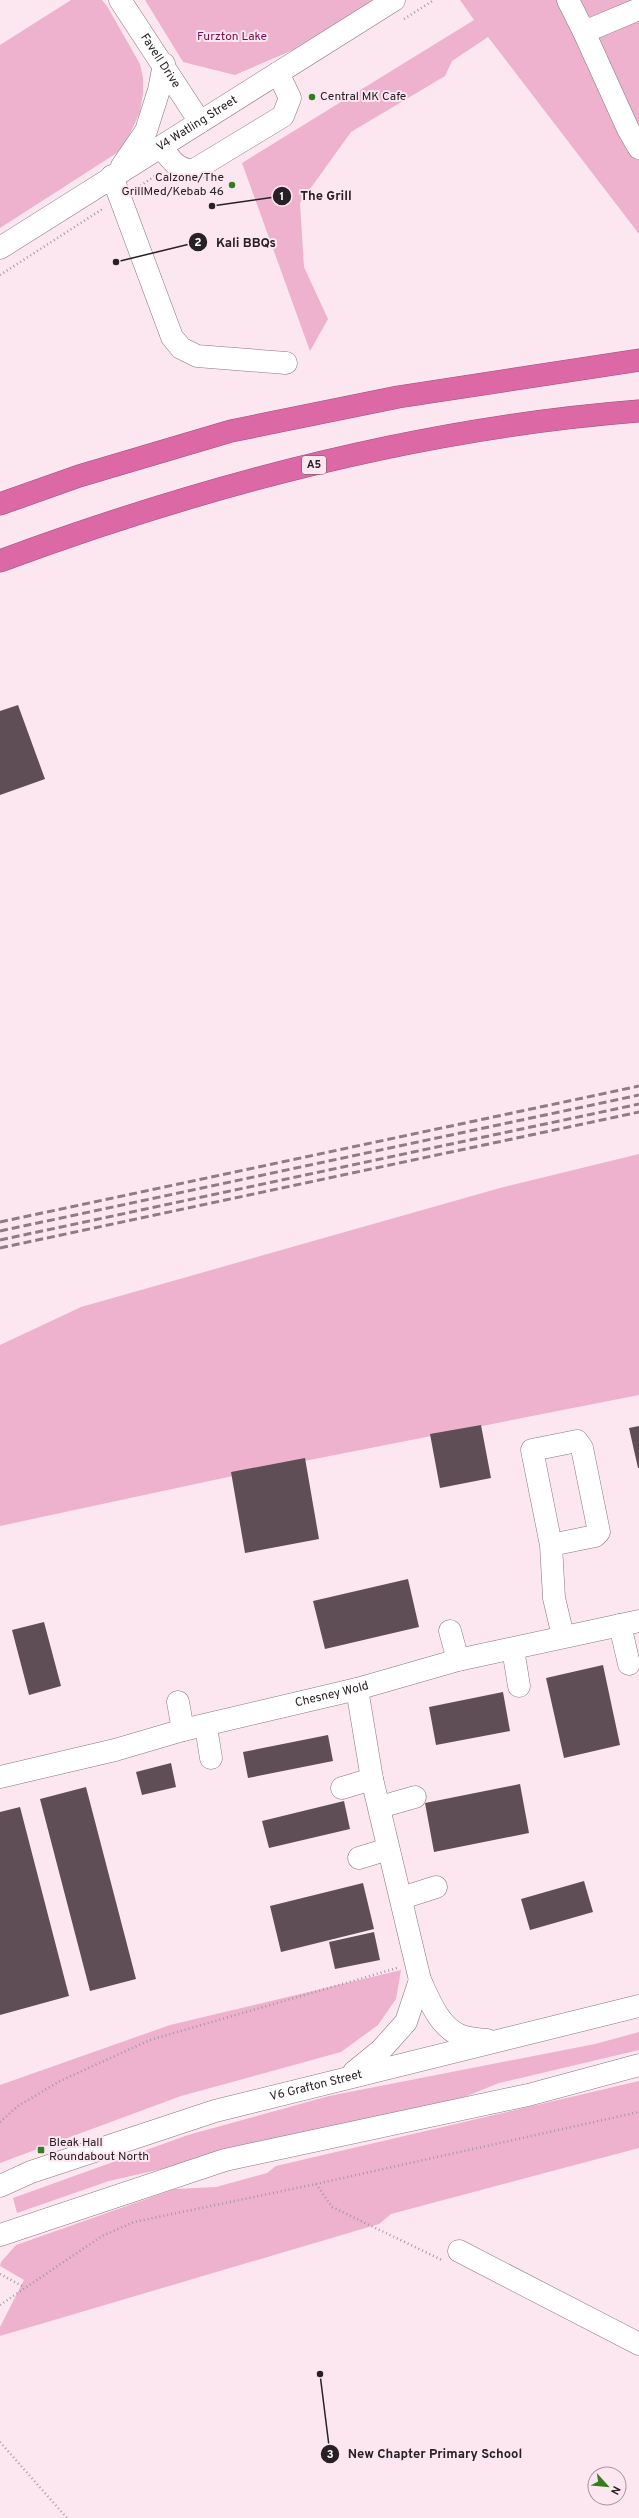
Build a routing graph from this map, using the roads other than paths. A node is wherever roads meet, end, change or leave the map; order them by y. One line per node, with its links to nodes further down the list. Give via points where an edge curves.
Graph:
1 (120, 0): 6 (street, Favell Drive)
2 (394, 0): 7 (street, V4 Watling Street)
3 (568, 0): 5 (street)
4 (639, 9): 5 (street)
5 (584, 32): 10 (street)
6 (164, 64): 8 (street, Favell Drive); 11 (street, via 146,132)
7 (278, 73): 8 (street, V4 Watling Street); 9 (street, via 290,98 283,116 194,170 184,171 177,167)
8 (200, 122): 9 (street, V4 Watling Street)
9 (161, 146): 11 (street, V4 Watling Street)
10 (639, 148)
11 (115, 174): 12 (street, V4 Watling Street); 14 (street, via 172,337 181,348 197,356)
12 (0, 248)
13 (639, 360): 16 (highway, via 398,397 231,431 79,476)
14 (286, 363)
15 (639, 411): 17 (highway, A5, via 577,416 434,438 264,476 91,527)
16 (0, 504)
17 (0, 561)
18 (551, 1545): 18 (street, via 532,1450 577,1441 582,1448 599,1532 595,1536); 21 (street, via 554,1598)
19 (630, 1623): 21 (street, Chesney Wold); 24 (street, Chesney Wold)
20 (450, 1631): 23 (street)
21 (564, 1636): 22 (street, Chesney Wold)
22 (512, 1649): 23 (street, Chesney Wold); 25 (street)
23 (458, 1660): 26 (street, Chesney Wold)
24 (628, 1664)
25 (518, 1686)
26 (357, 1689): 28 (street, Chesney Wold); 32 (street)
27 (178, 1702): 29 (street)
28 (206, 1727): 29 (street, Chesney Wold); 30 (street)
29 (183, 1730): 31 (street, Chesney Wold, via 115,1750)
30 (211, 1758)
31 (0, 1777)
32 (372, 1779): 33 (street); 35 (street)
33 (342, 1788)
34 (415, 1797): 35 (street)
35 (380, 1807): 36 (street)
36 (388, 1849): 37 (street); 39 (street)
37 (359, 1858)
38 (436, 1887): 39 (street)
39 (402, 1898): 40 (street)
40 (418, 1971): 42 (street, via 434,2010 443,2023 459,2035); 44 (street, via 406,2022 382,2050)
41 (639, 2006): 42 (street, V6 Grafton Street)
42 (494, 2042): 44 (street, V6 Grafton Street)
43 (639, 2065): 46 (street, via 528,2095 225,2160)
44 (348, 2077): 45 (street, V6 Grafton Street, via 216,2111 31,2172)
45 (1, 2186)
46 (8, 2232)
47 (459, 2251): 48 (street)
48 (639, 2344)

